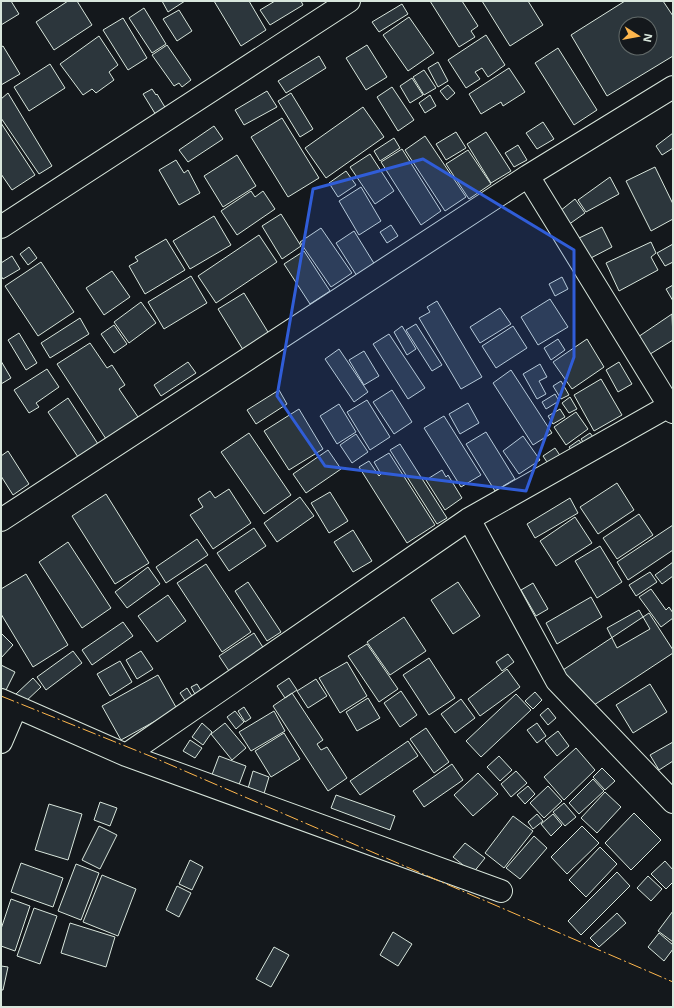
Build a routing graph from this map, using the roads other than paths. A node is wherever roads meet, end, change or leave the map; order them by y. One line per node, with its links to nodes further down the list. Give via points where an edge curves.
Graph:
1 (349, 1): 4 (street)
2 (673, 87): 3 (street)
3 (528, 176): 5 (street); 7 (street)
4 (1, 227)
5 (671, 409): 6 (street)
6 (468, 519): 10 (street); 11 (street, via 557,682)
7 (1, 520)
8 (8, 704): 9 (street); 10 (street)
9 (1, 742)
10 (126, 755): 12 (street)
11 (673, 802)
12 (501, 891)

